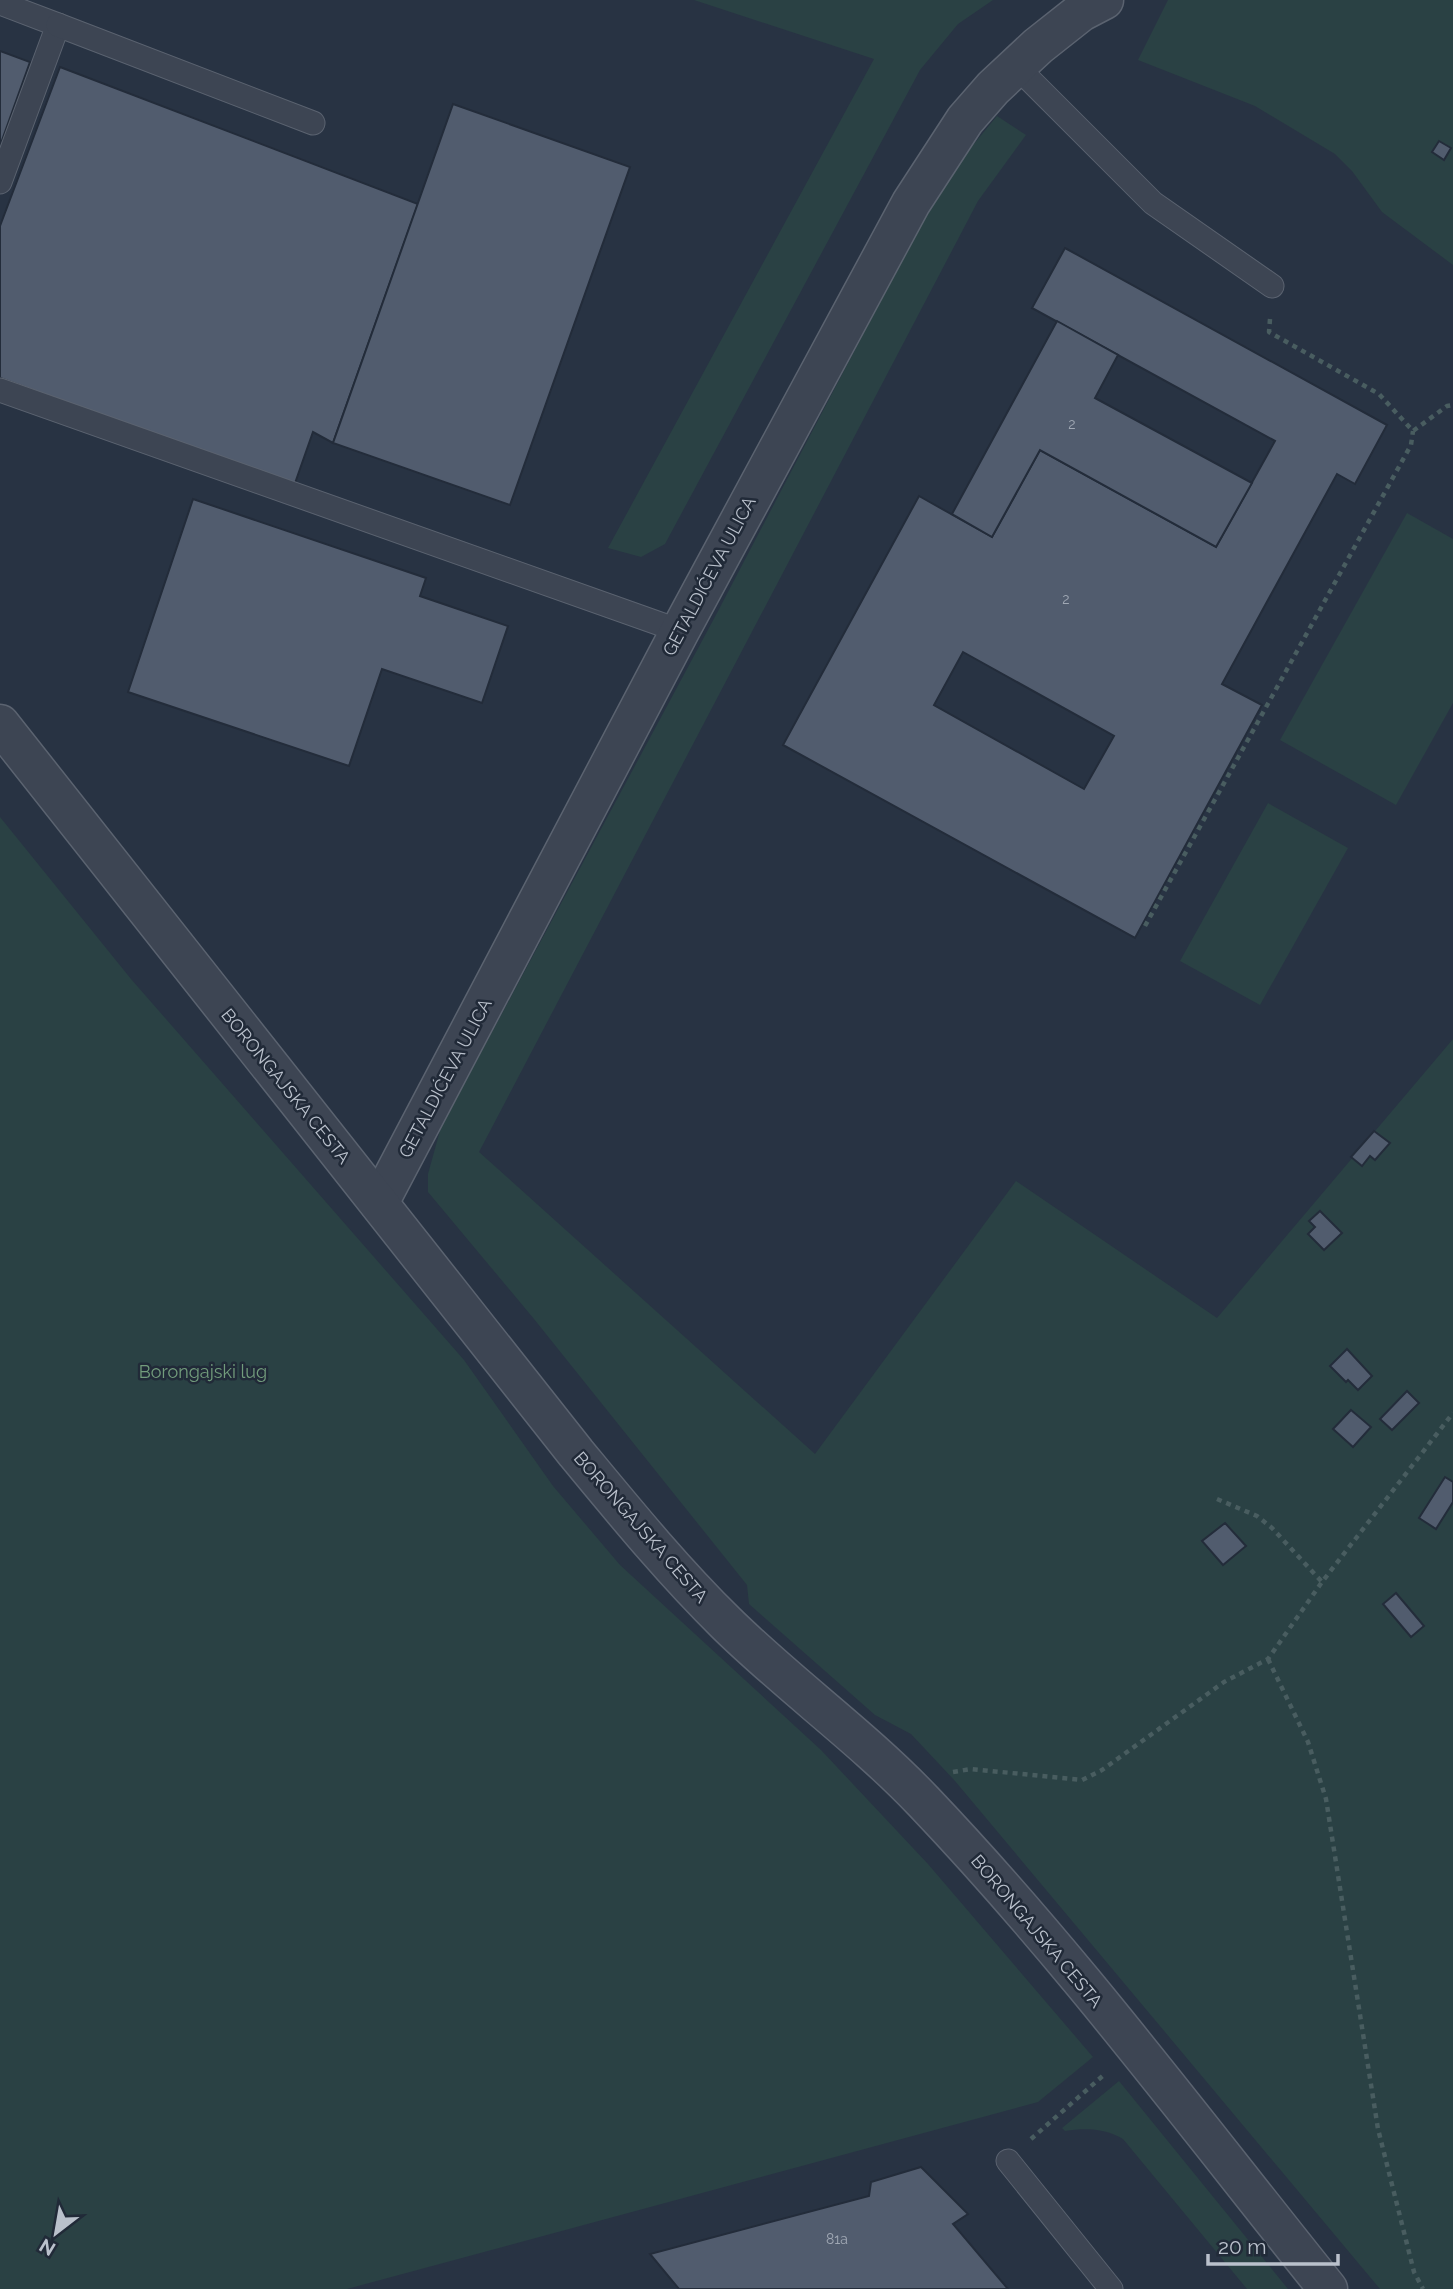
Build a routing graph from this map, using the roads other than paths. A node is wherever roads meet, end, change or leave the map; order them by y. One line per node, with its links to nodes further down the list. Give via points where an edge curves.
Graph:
1 (1104, 0): 4 (street, GETALDIĆEVA ULICA, via 1082,12)
2 (0, 3): 3 (lane)
3 (58, 25): 5 (lane); 6 (lane)
4 (1016, 66): 7 (lane, via 1153,203); 9 (street, GETALDIĆEVA ULICA, via 965,120 911,203)
5 (313, 123)
6 (0, 182)
7 (1272, 286)
8 (0, 390): 9 (lane)
9 (680, 631): 11 (street, GETALDIĆEVA ULICA)
10 (0, 724): 11 (street, BORONGAJSKA CESTA)
11 (379, 1203): 14 (street, BORONGAJSKA CESTA, via 649,1541 726,1623 922,1799 1088,1990)
12 (1009, 2161): 13 (lane)
13 (1111, 2289)
14 (1328, 2289)

